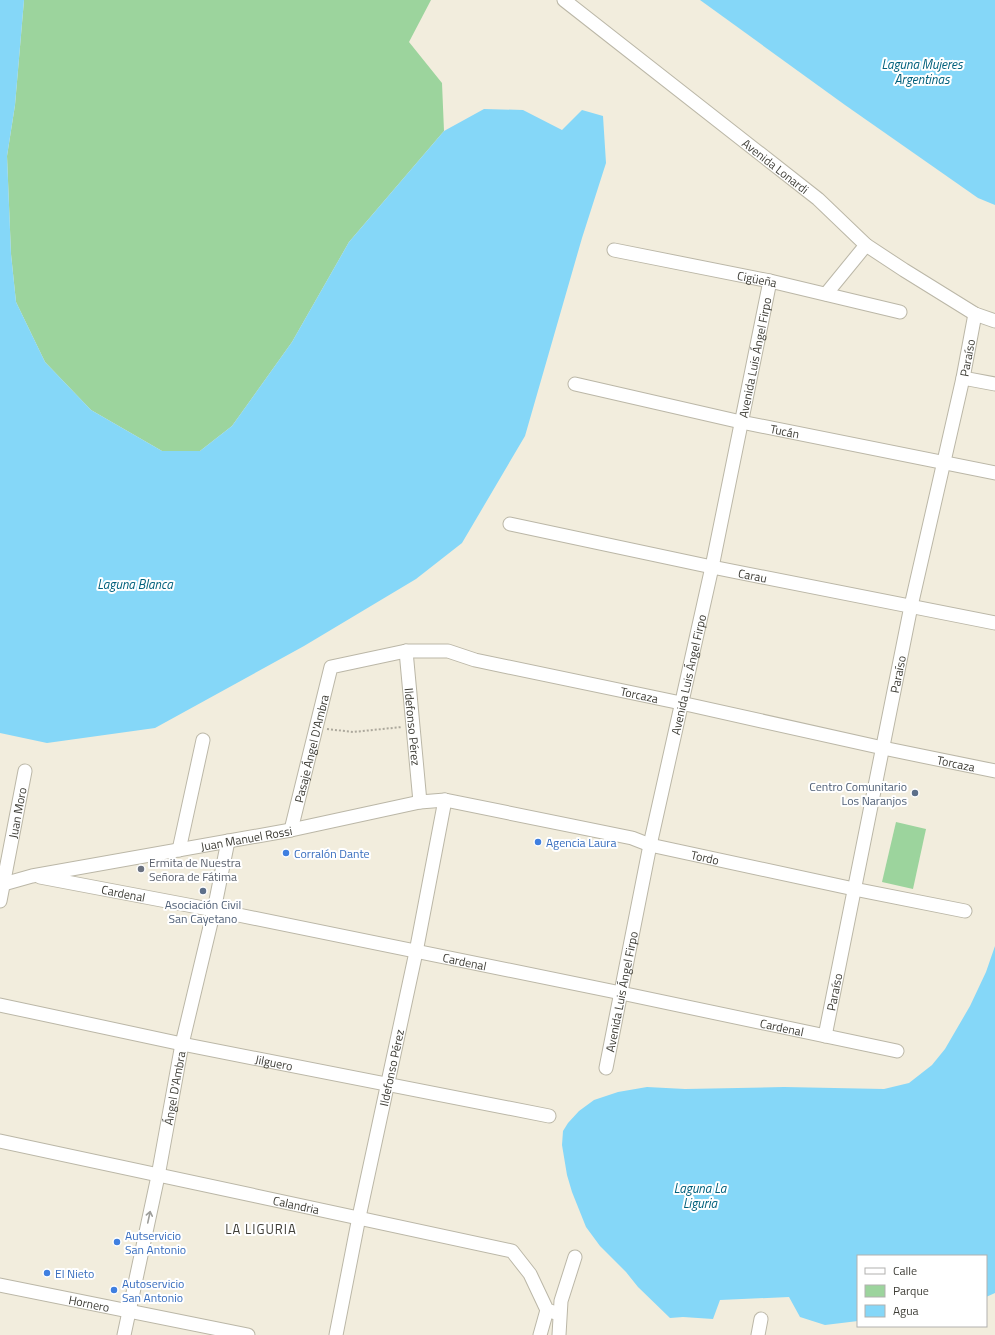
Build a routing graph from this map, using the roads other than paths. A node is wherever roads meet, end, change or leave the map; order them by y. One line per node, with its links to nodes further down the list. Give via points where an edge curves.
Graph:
1 (564, 0): 2 (street, Avenida Lonardi, via 818,199)
2 (866, 245): 5 (street); 7 (street, Avenida Lonardi)
3 (614, 250): 4 (street, Cigüeña)
4 (770, 281): 5 (street, Cigüeña); 12 (street, Avenida Luis Ángel Firpo)
5 (826, 294): 6 (street, Cigüeña)
6 (900, 312)
7 (975, 314): 8 (street, Avenida Lonardi); 9 (street, Paraíso)
8 (995, 321)
9 (963, 378): 11 (street); 13 (street, Paraíso)
10 (575, 384): 12 (street, Tucán)
11 (995, 384)
12 (741, 422): 13 (street, Tucán); 16 (street, Avenida Luis Ángel Firpo)
13 (944, 462): 14 (street, Tucán); 17 (street, Paraíso)
14 (995, 473)
15 (510, 524): 16 (street, Carau)
16 (712, 567): 17 (street, Carau); 21 (street, Avenida Luis Ángel Firpo)
17 (912, 606): 18 (street, Carau); 23 (street, Paraíso)
18 (995, 623)
19 (406, 651): 20 (street, Torcaza); 21 (street, Torcaza, via 448,651 475,660); 27 (street, Ildefonso Pérez)
20 (331, 667): 28 (street, Pasaje Ángel D'Ambra)
21 (681, 703): 23 (street, Torcaza); 30 (street, Avenida Luis Ángel Firpo)
22 (203, 740): 31 (street)
23 (883, 748): 25 (street, Torcaza); 34 (street, Paraíso)
24 (25, 771): 33 (street, Juan Moro)
25 (995, 771)
26 (445, 800): 27 (street, Juan Manuel Rossi); 30 (street, Tordo, via 632,838); 38 (street, Ildefonso Pérez)
27 (420, 802): 28 (street, Juan Manuel Rossi)
28 (291, 830): 29 (street, Juan Manuel Rossi)
29 (228, 841): 31 (street, Juan Manuel Rossi); 36 (street, Ángel D'Ambra)
30 (650, 845): 34 (street, Tordo); 39 (street, Avenida Luis Ángel Firpo)
31 (179, 850): 32 (street, Juan Manuel Rossi)
32 (32, 876): 33 (street, Juan Manuel Rossi); 36 (street, Cardenal)
33 (2, 884): 35 (street, Juan Moro)
34 (854, 889): 37 (street, Tordo); 41 (street, Paraíso)
35 (0, 901)
36 (214, 910): 38 (street, Cardenal); 42 (street, Ángel D'Ambra)
37 (966, 911)
38 (416, 952): 39 (street, Cardenal); 45 (street, Ildefonso Pérez)
39 (621, 993): 41 (street, Cardenal); 44 (street, Avenida Luis Ángel Firpo)
40 (0, 1005): 42 (street, Jilguero)
41 (825, 1036): 43 (street, Cardenal)
42 (182, 1044): 45 (street, Jilguero); 48 (street, Ángel D'Ambra)
43 (897, 1051)
44 (606, 1068)
45 (388, 1084): 46 (street, Jilguero); 49 (street, Ildefonso Pérez)
46 (549, 1116)
47 (0, 1141): 48 (street, Calandria)
48 (158, 1176): 49 (street, Calandria); 52 (street, Ángel D'Ambra, one-way to 48)
49 (359, 1217): 53 (street, Calandria, via 512,1251 530,1274); 57 (street, Ildefonso Pérez)
50 (575, 1258): 53 (street, via 561,1301)
51 (0, 1285): 52 (street, Hornero)
52 (129, 1310): 55 (street, Ángel D'Ambra); 56 (street, Hornero)
53 (553, 1312): 58 (street); 59 (street)
54 (761, 1319): 60 (street)
55 (124, 1335)
56 (248, 1335)
57 (336, 1335)
58 (540, 1335)
59 (559, 1335)
60 (758, 1335)

